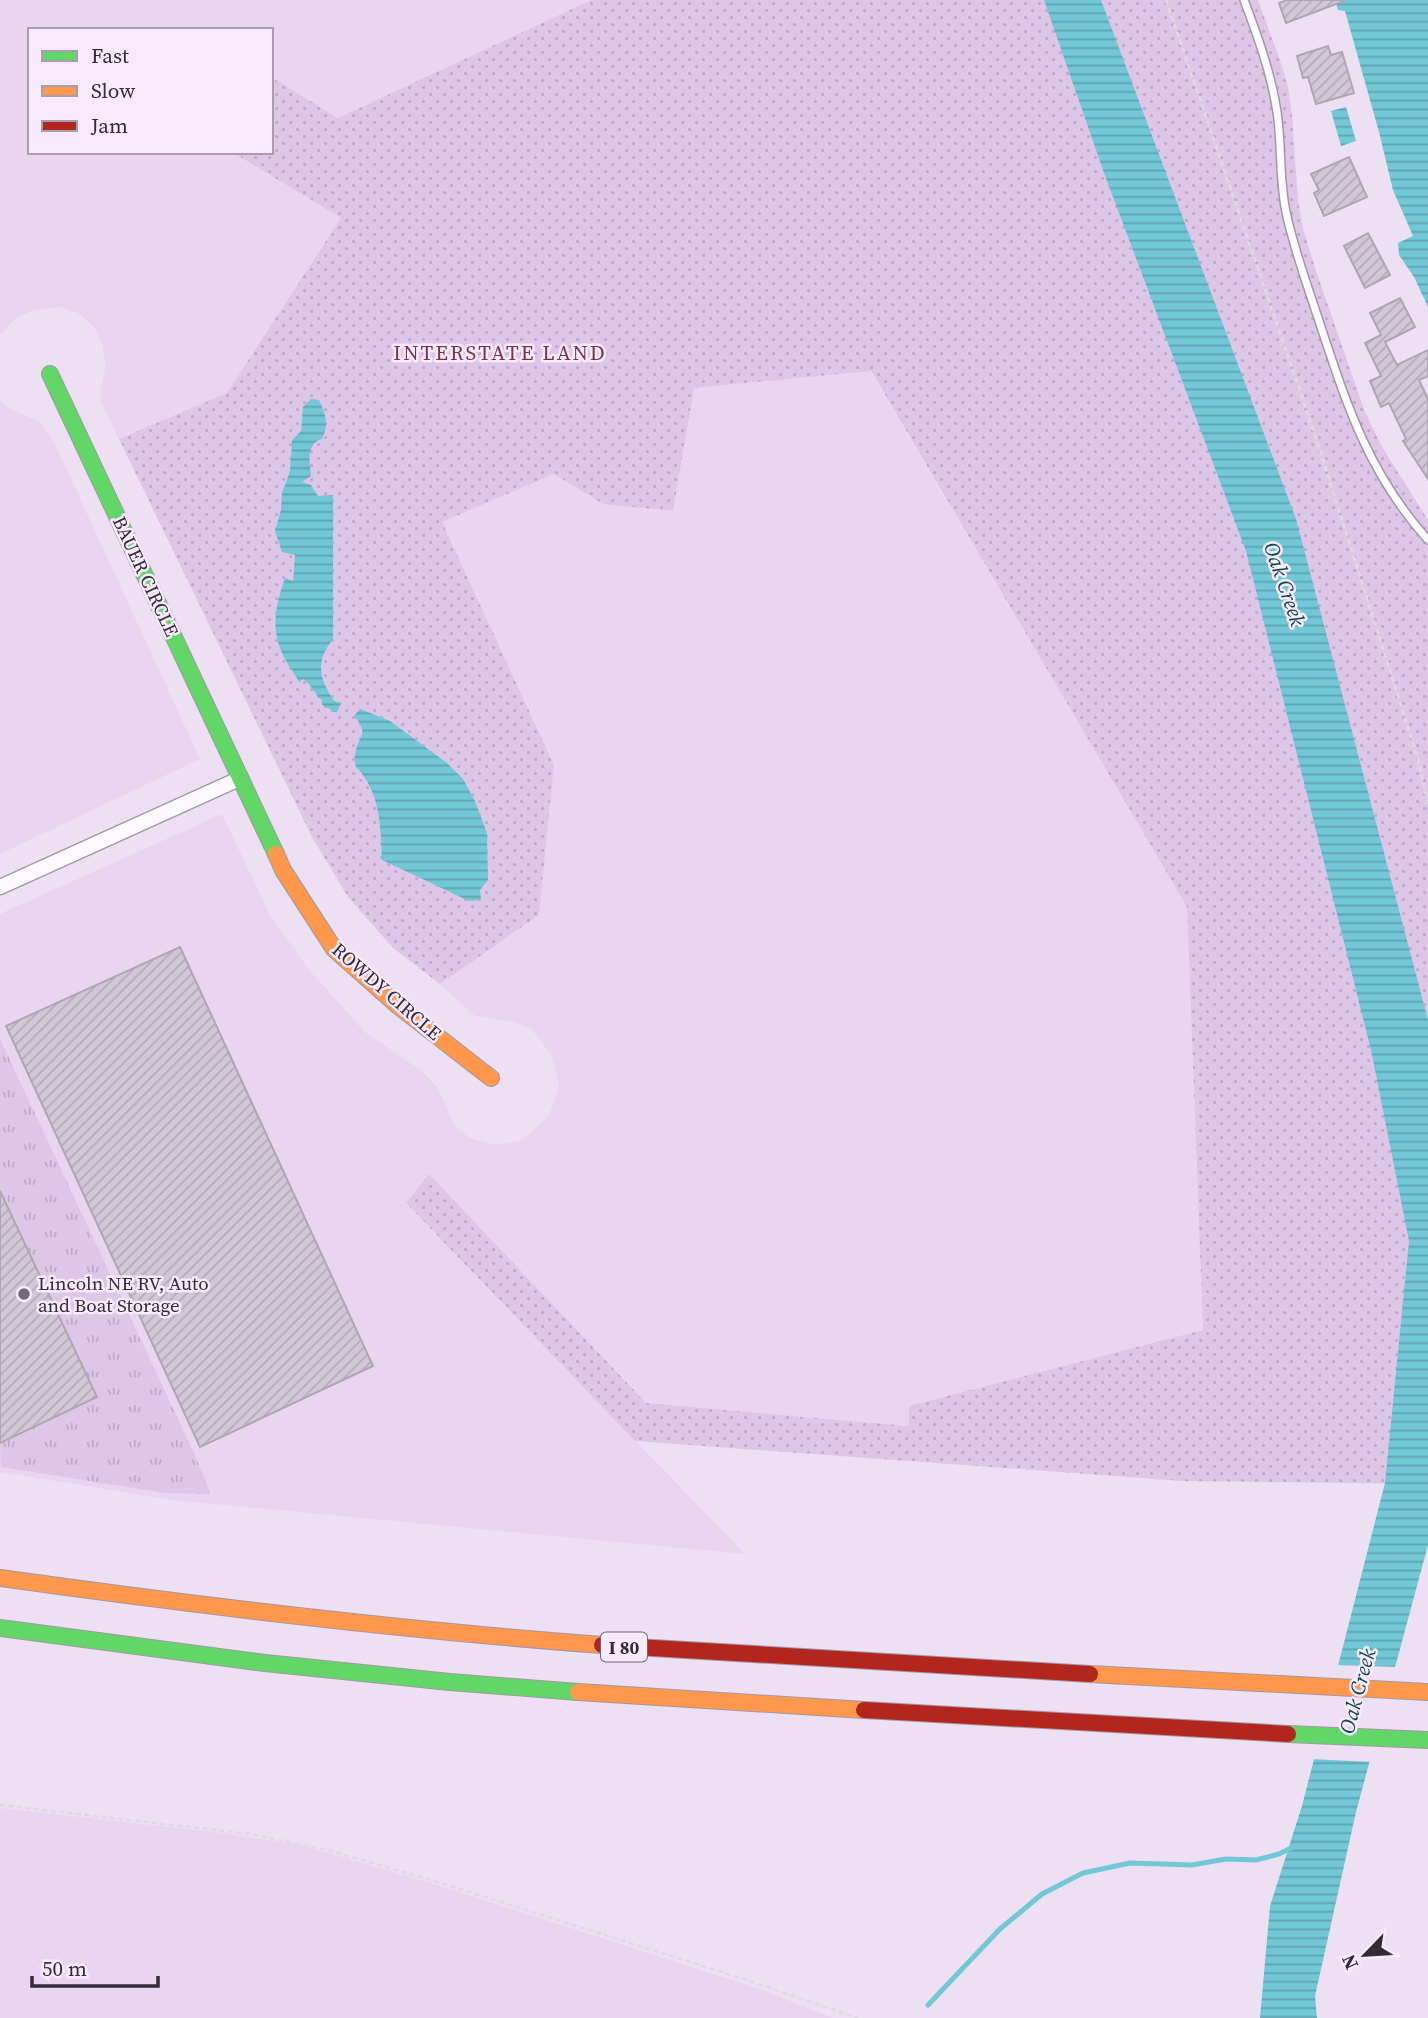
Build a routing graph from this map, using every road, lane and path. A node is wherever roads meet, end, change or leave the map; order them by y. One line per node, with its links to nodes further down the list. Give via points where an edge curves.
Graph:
1 (1166, 0): 6 (path, via 1317,441)
2 (1244, 0): 4 (lane, via 1275,96 1286,214 1339,382 1374,464)
3 (50, 374): 5 (main road, BAUER CIRCLE)
4 (1428, 540)
5 (241, 778): 7 (street); 8 (main road, ROWDY CIRCLE, via 283,870 334,949)
6 (1428, 804)
7 (0, 887)
8 (491, 1078)
9 (0, 1578): 11 (main road, I 80, via 496,1637)
10 (0, 1628): 12 (main road, via 251,1661 653,1698)
11 (1428, 1692)
12 (1428, 1740)
13 (0, 1804): 14 (path, via 250,1834 328,1850 750,1980)
14 (858, 2018)

